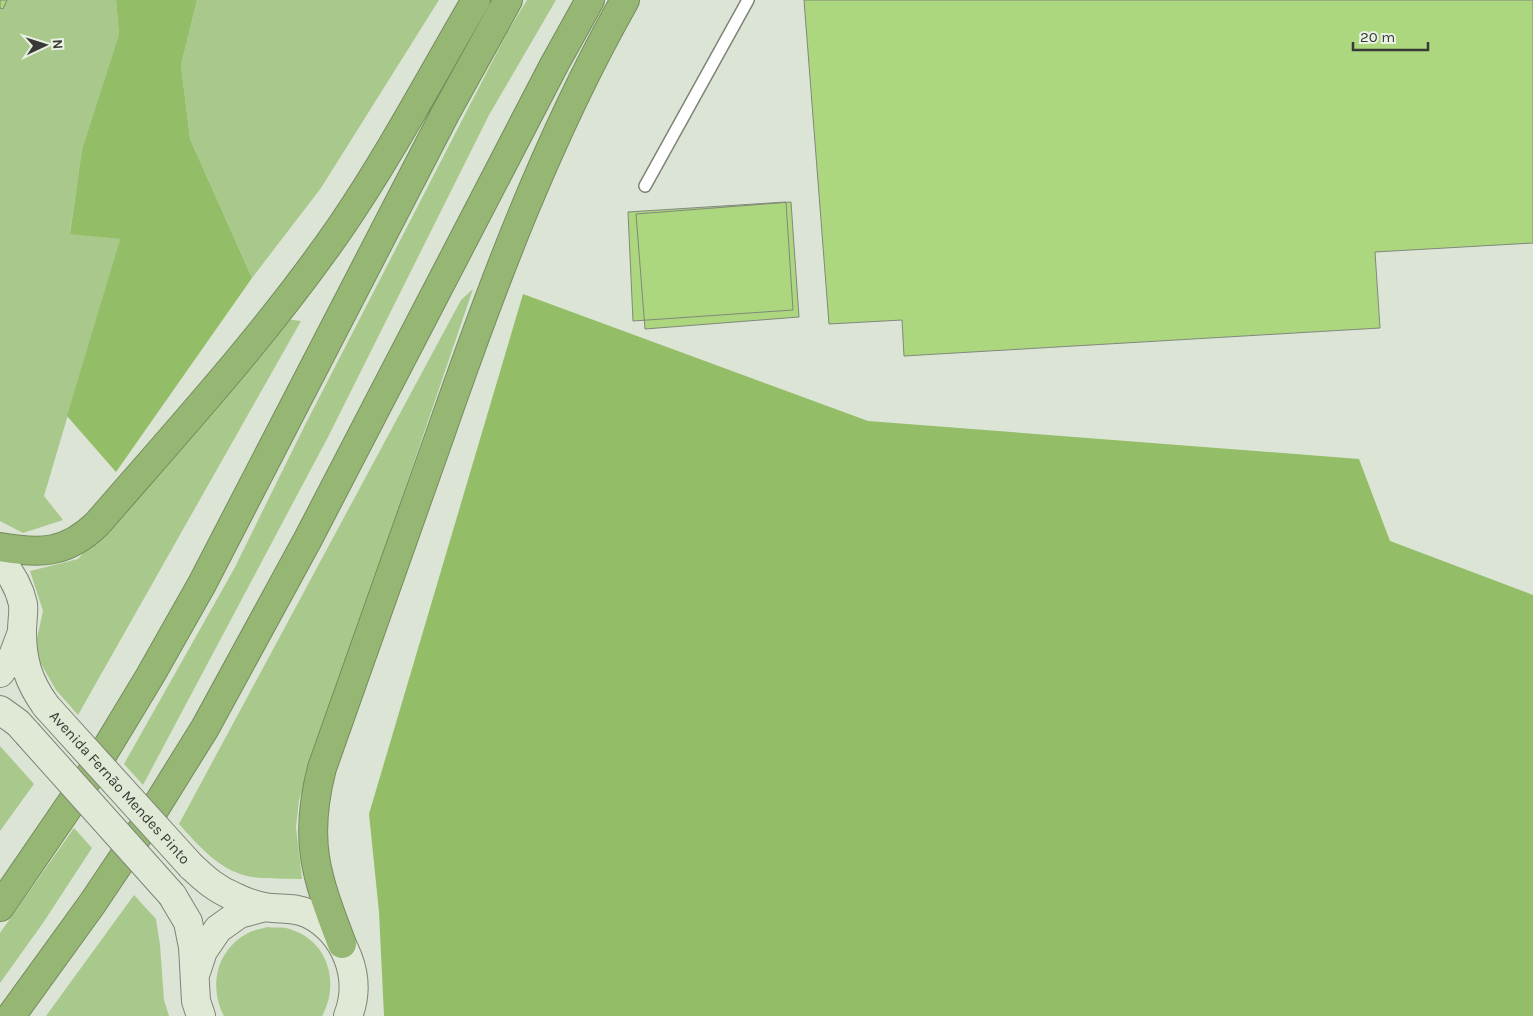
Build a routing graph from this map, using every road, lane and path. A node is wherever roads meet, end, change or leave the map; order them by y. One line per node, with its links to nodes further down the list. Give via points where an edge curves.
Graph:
1 (476, 0): 7 (highway, via 343,224 246,352 123,494 85,535 71,543 30,552)
2 (508, 0): 12 (highway, via 441,122 202,584 89,777)
3 (590, 0): 17 (highway, via 308,539 205,728 114,872)
4 (625, 0): 14 (highway, via 551,146 514,233 322,768 312,838 323,894)
5 (748, 0): 6 (lane)
6 (644, 186)
7 (0, 547)
8 (0, 560): 9 (main road, Avenida Fernão Mendes Pinto, via 15,579 23,604)
9 (22, 631): 10 (main road, Avenida Fernão Mendes Pinto, via 13,656); 13 (main road, Avenida Fernão Mendes Pinto, bridge, via 26,672 46,706 191,866 213,886 236,898)
10 (0, 673)
11 (0, 710): 15 (main road, Avenida Fernão Mendes Pinto, bridge, via 27,733 172,895 188,922)
12 (0, 907)
13 (265, 907): 14 (main road, Avenida Fernão Mendes Pinto, via 287,907 309,914 328,927); 15 (main road, Avenida Fernão Mendes Pinto, via 239,914 218,930 203,951)
14 (342, 944): 16 (main road, Avenida Fernão Mendes Pinto, via 352,966 354,990)
15 (195, 976): 18 (main road, Avenida Fernão Mendes Pinto, via 196,1001)
16 (349, 1015)
17 (11, 1016)
18 (201, 1016)

